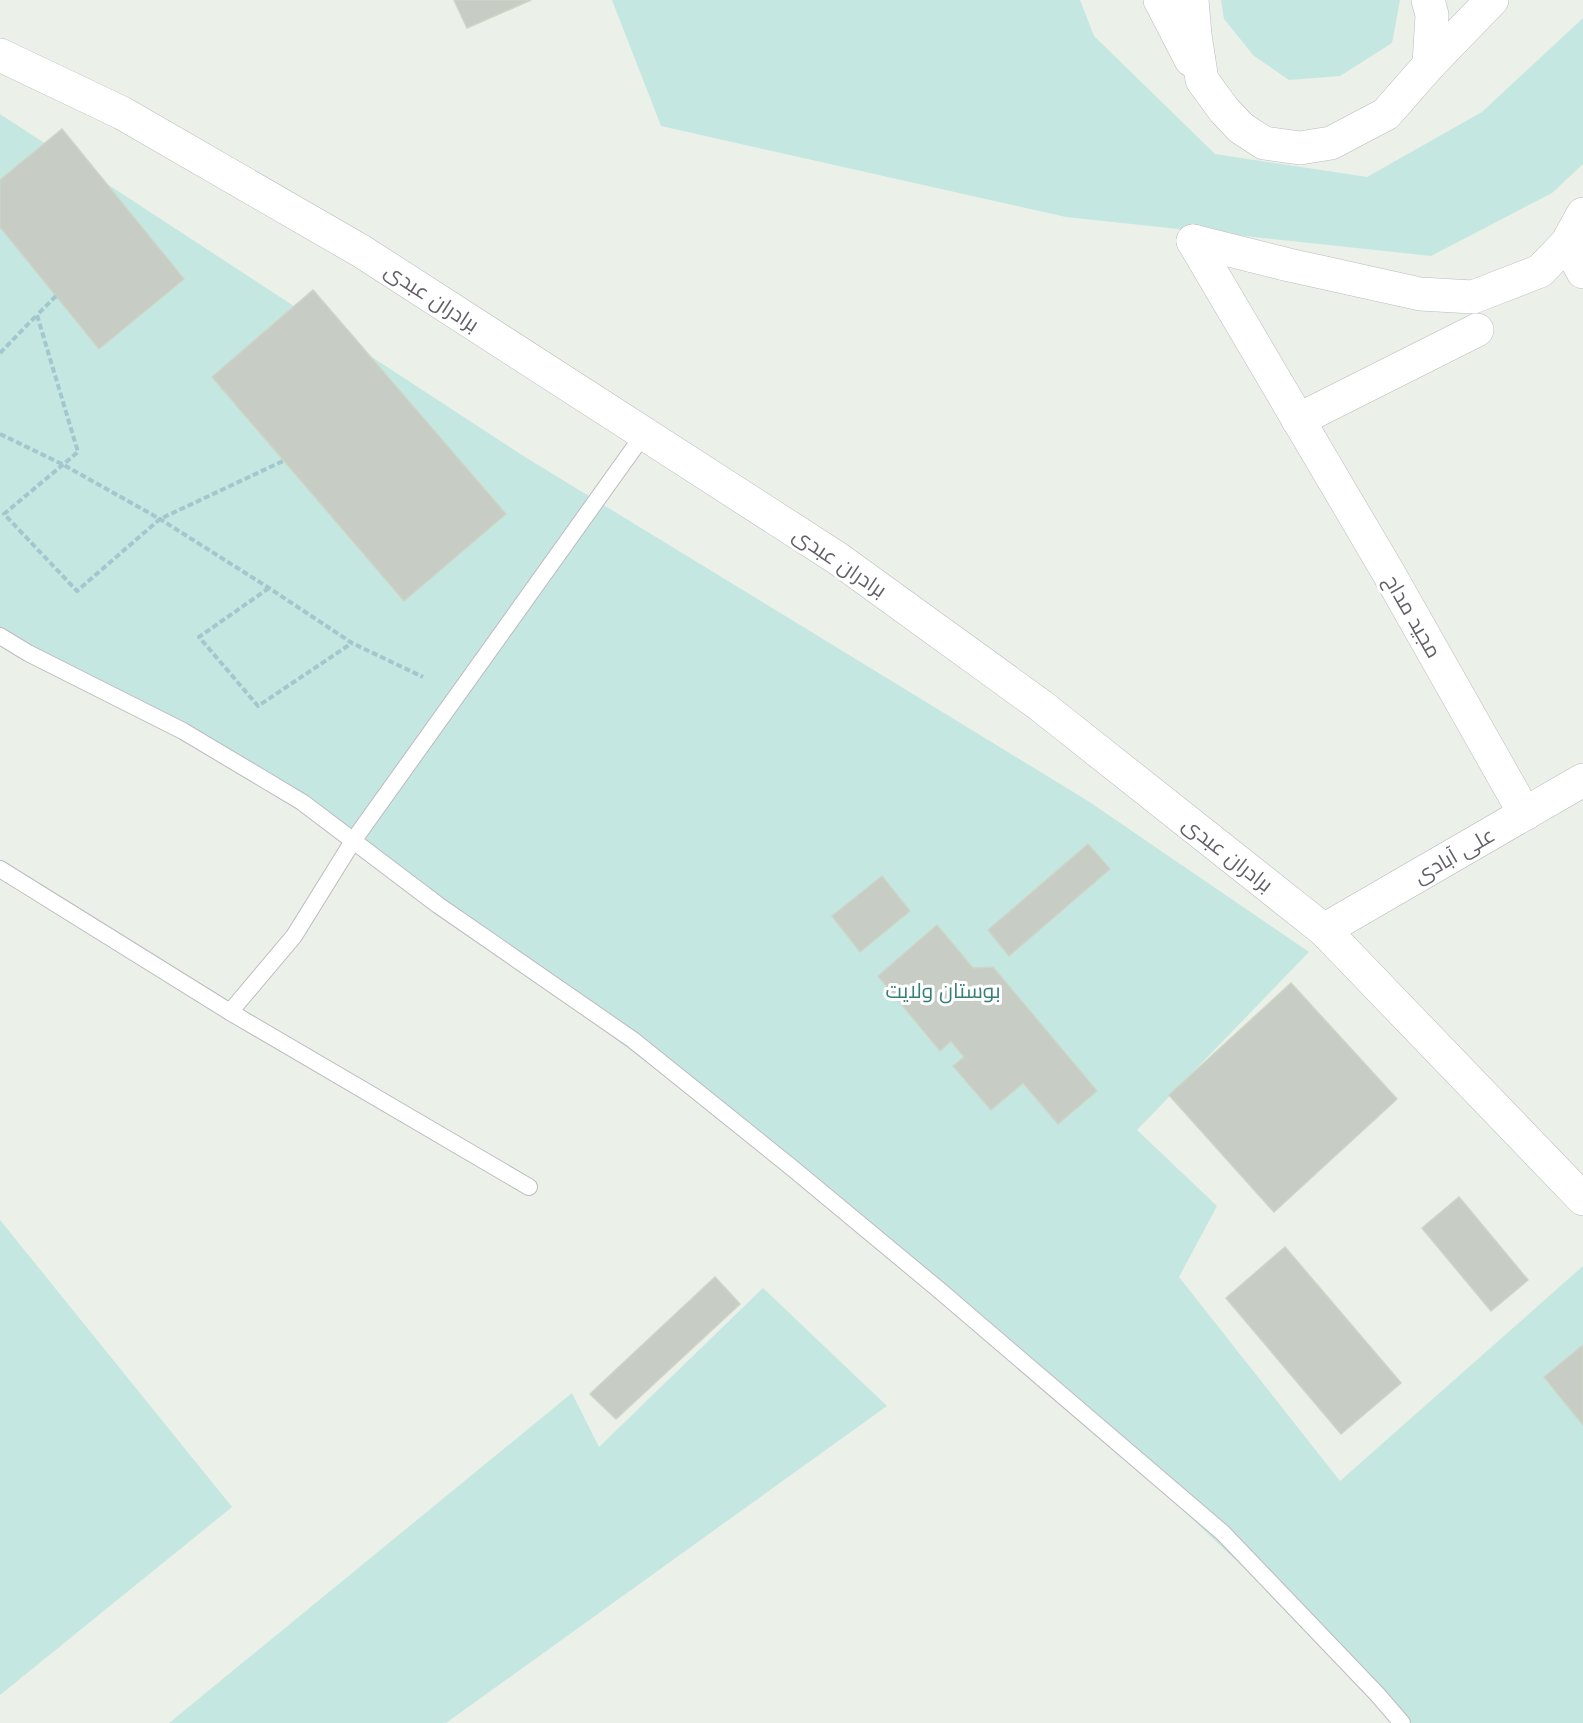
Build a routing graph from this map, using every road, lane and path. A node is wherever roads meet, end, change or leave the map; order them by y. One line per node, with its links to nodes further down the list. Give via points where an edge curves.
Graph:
1 (1160, 0): 7 (main road)
2 (1192, 0): 7 (main road)
3 (1428, 0): 6 (main road, via 1432,15)
4 (1492, 0): 6 (main road)
5 (0, 56): 17 (main road, برادران عبدی, via 122,113 361,251)
6 (1429, 65): 7 (main road, via 1386,114 1332,143 1300,148 1264,143 1241,128)
7 (1202, 80)
8 (1583, 214): 9 (main road)
9 (1567, 243): 10 (main road); 15 (main road, مجید مداح, via 1540,271 1473,297 1420,294 1193,241)
10 (1583, 272)
11 (56, 296): 12 (path)
12 (37, 315): 14 (path); 19 (path, via 78,452)
13 (1476, 330): 15 (main road)
14 (0, 353)
15 (1298, 420): 26 (main road, مجید مداح)
16 (0, 434): 19 (path)
17 (644, 434): 27 (lane); 29 (main road, برادران عبدی, via 837,558 982,663)
18 (283, 461): 20 (path)
19 (62, 464): 20 (path); 20 (path, via 4,514 77,591)
20 (160, 519): 21 (path)
21 (269, 588): 23 (path); 23 (path, via 199,637 258,706)
22 (0, 636): 27 (lane, via 183,731 302,802)
23 (352, 643): 24 (path)
24 (423, 677)
25 (1583, 780): 26 (main road, علی آبادی)
26 (1525, 814): 29 (main road, علی آبادی)
27 (354, 841): 30 (lane, via 294,936); 33 (lane, via 633,1040 938,1289 1223,1533)
28 (0, 869): 30 (lane)
29 (1324, 930): 32 (main road, برادران عبدی)
30 (230, 1012): 31 (lane)
31 (529, 1187)
32 (1583, 1199)
33 (1402, 1723)

